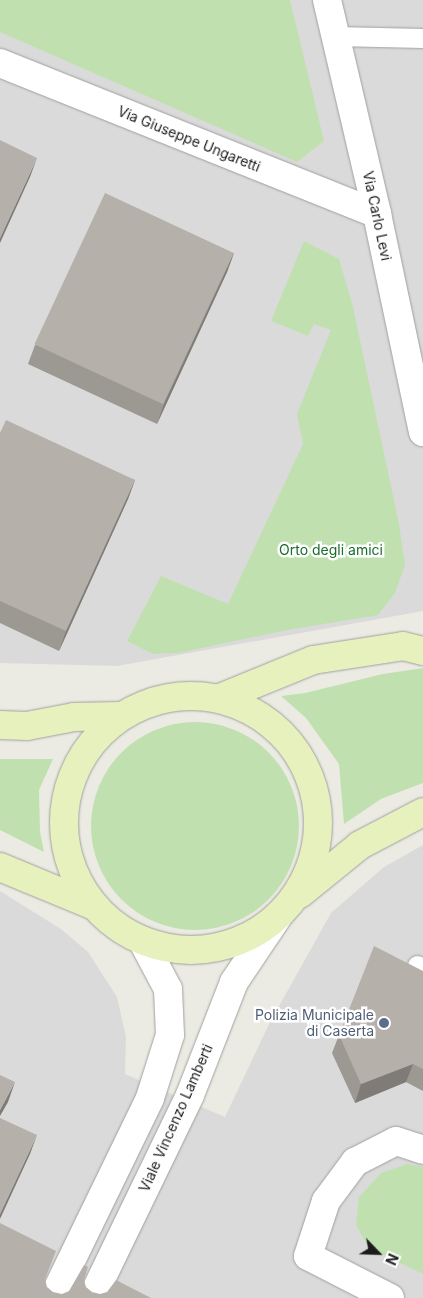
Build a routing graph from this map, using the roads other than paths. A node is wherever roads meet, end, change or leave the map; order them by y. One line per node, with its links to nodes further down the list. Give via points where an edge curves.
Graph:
1 (327, 0): 2 (street, Via Carlo Levi)
2 (336, 36): 3 (lane); 5 (street, Via Carlo Levi)
3 (423, 38)
4 (0, 63): 5 (street, Via Giuseppe Ungaretti)
5 (378, 214): 6 (street, Via Carlo Levi)
6 (423, 432)
7 (423, 651): 8 (street, via 403,646 313,660)
8 (220, 698): 9 (street, via 185,694 151,701); 14 (street, via 254,711 282,734 304,763 316,798 318,834 310,870)
9 (120, 716): 10 (street, via 74,717 27,726); 13 (street, via 89,746 70,785 65,818 73,869)
10 (0, 725)
11 (423, 812): 14 (street, via 360,845)
12 (0, 867): 13 (street)
13 (94, 906): 15 (street, via 116,925)
14 (285, 908): 15 (street, via 255,932 228,944 200,950 170,948); 18 (street, Viale Vincenzo Lamberti, via 234,982 190,1095)
15 (142, 940): 17 (street, via 168,989 170,1035 150,1098)
16 (423, 1150): 19 (street, via 396,1142 356,1162 326,1201 308,1256)
17 (53, 1298)
18 (92, 1298)
19 (390, 1298)

